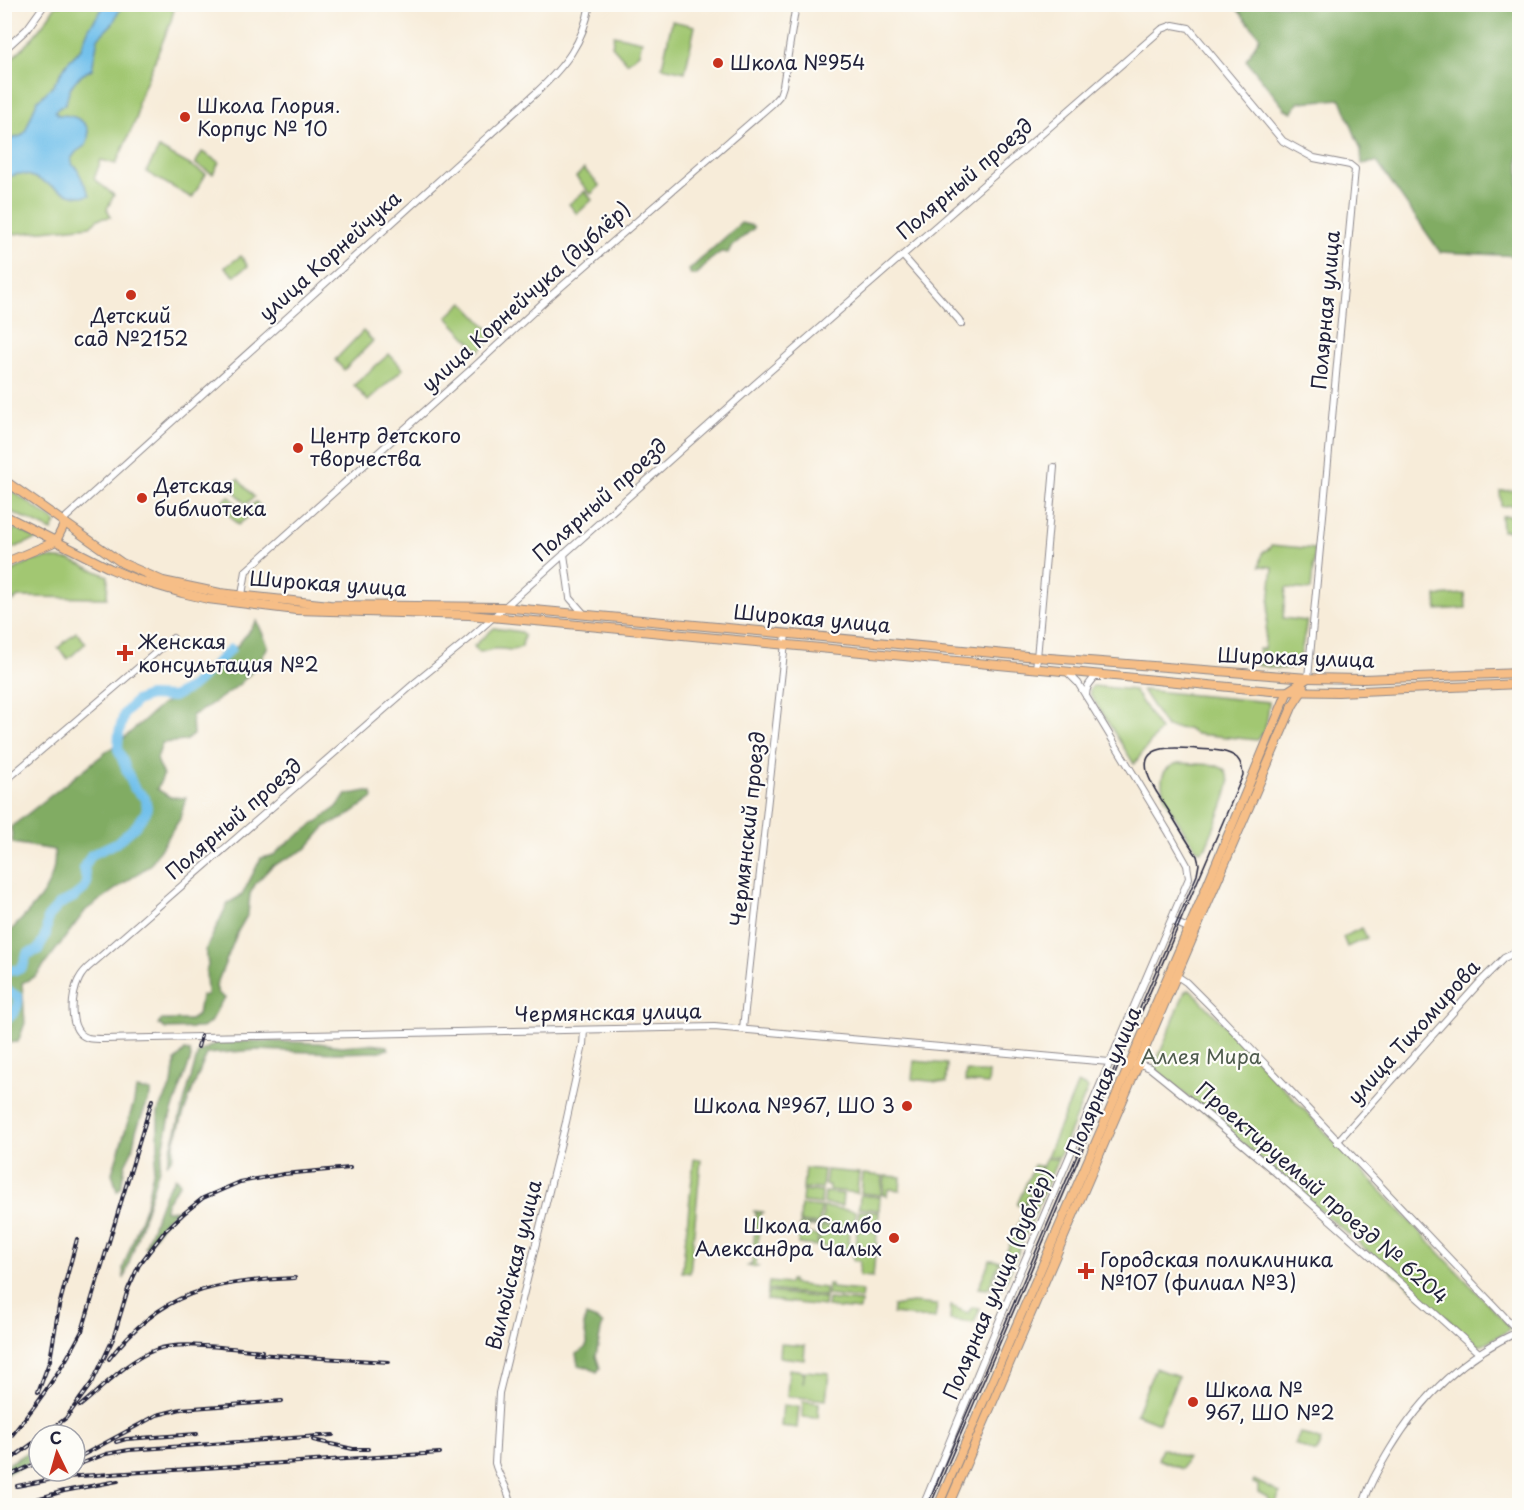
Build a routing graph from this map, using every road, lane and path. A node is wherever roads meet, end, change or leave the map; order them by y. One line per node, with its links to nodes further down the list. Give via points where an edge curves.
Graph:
1 (45, 4): 5 (street, via 27,29)
2 (590, 4): 11 (street, улица Корнейчука, via 587,24 560,70)
3 (796, 4): 15 (street, улица Корнейчука (дублёр), via 783,86 772,104 546,300 246,571)
4 (1189, 28): 6 (street, Полярный проезд, via 1173,25 1162,29); 30 (street, Полярная улица, via 1283,141 1314,158 1355,169)
5 (4, 50)
6 (903, 256): 7 (street); 13 (street, Полярный проезд)
7 (961, 324)
8 (1054, 467): 25 (street)
9 (4, 480): 11 (main road, Широкая улица)
10 (4, 514): 12 (main road, Широкая улица)
11 (65, 520): 12 (main road); 15 (main road, Широкая улица, via 122,563 163,581)
12 (55, 540): 14 (main road); 18 (main road, Широкая улица, via 111,569 182,593 328,612)
13 (564, 554): 16 (street, Полярный проезд); 17 (street, via 570,598)
14 (4, 562)
15 (243, 596): 16 (main road, Широкая улица, via 330,605)
16 (502, 607): 17 (main road, Широкая улица); 18 (street, Полярный проезд)
17 (584, 614): 19 (main road, via 579,620); 20 (main road, Широкая улица)
18 (492, 618): 19 (main road, Широкая улица); 42 (street, Полярный проезд, via 86,970 75,995 73,1011)
19 (582, 625): 23 (main road, Широкая улица)
20 (747, 630): 21 (main road, Широкая улица); 23 (main road, via 754,638)
21 (786, 634): 24 (street, Чермянский проезд); 25 (main road, Широкая улица)
22 (173, 638): 35 (street)
23 (748, 642): 24 (main road, Широкая улица)
24 (784, 646): 26 (main road, Широкая улица); 40 (street, Чермянский проезд)
25 (1037, 657): 26 (street); 30 (main road, Широкая улица)
26 (1036, 669): 27 (main road, Широкая улица)
27 (1067, 672): 29 (main road, Широкая улица); 34 (street)
28 (1520, 673): 30 (main road, Широкая улица)
29 (1112, 677): 32 (main road, Широкая улица); 34 (street, via 1095,677 1086,689)
30 (1308, 678): 32 (main road); 33 (main road, Полярная улица)
31 (1520, 684): 33 (main road, Широкая улица)
32 (1288, 691): 33 (main road, Широкая улица); 37 (main road, Полярная улица)
33 (1302, 691): 39 (main road, Полярная улица)
34 (1086, 697): 36 (street, Полярная улица (дублёр), via 1186,865 1189,878)
35 (4, 782)
36 (1172, 921): 37 (street); 43 (street, Полярная улица (дублёр))
37 (1188, 928): 44 (main road, Полярная улица)
38 (1520, 950): 46 (street, улица Тихомирова, via 1504,958 1481,981)
39 (1177, 976): 45 (main road, Полярная улица); 46 (street)
40 (743, 1028): 41 (street, Чермянская улица); 43 (street, Чермянская улица)
41 (584, 1030): 42 (street, Чермянская улица, via 103,1039 87,1038); 49 (street, Вилюйская улица, via 571,1100 499,1393 495,1463)
42 (78, 1031)
43 (1111, 1061): 44 (street, Чермянская улица); 50 (street, Полярная улица (дублёр))
44 (1130, 1064): 45 (street, Чермянская улица); 51 (main road, Полярная улица)
45 (1139, 1064): 48 (street, Проектируемый проезд № 6204, via 1190,1099); 52 (main road, Полярная улица)
46 (1337, 1142): 47 (street)
47 (1519, 1331): 48 (street)
48 (1479, 1353): 53 (street, via 1439,1386 1400,1433 1371,1483)
49 (511, 1506)
50 (923, 1506)
51 (938, 1506)
52 (948, 1506)
53 (1363, 1506)

